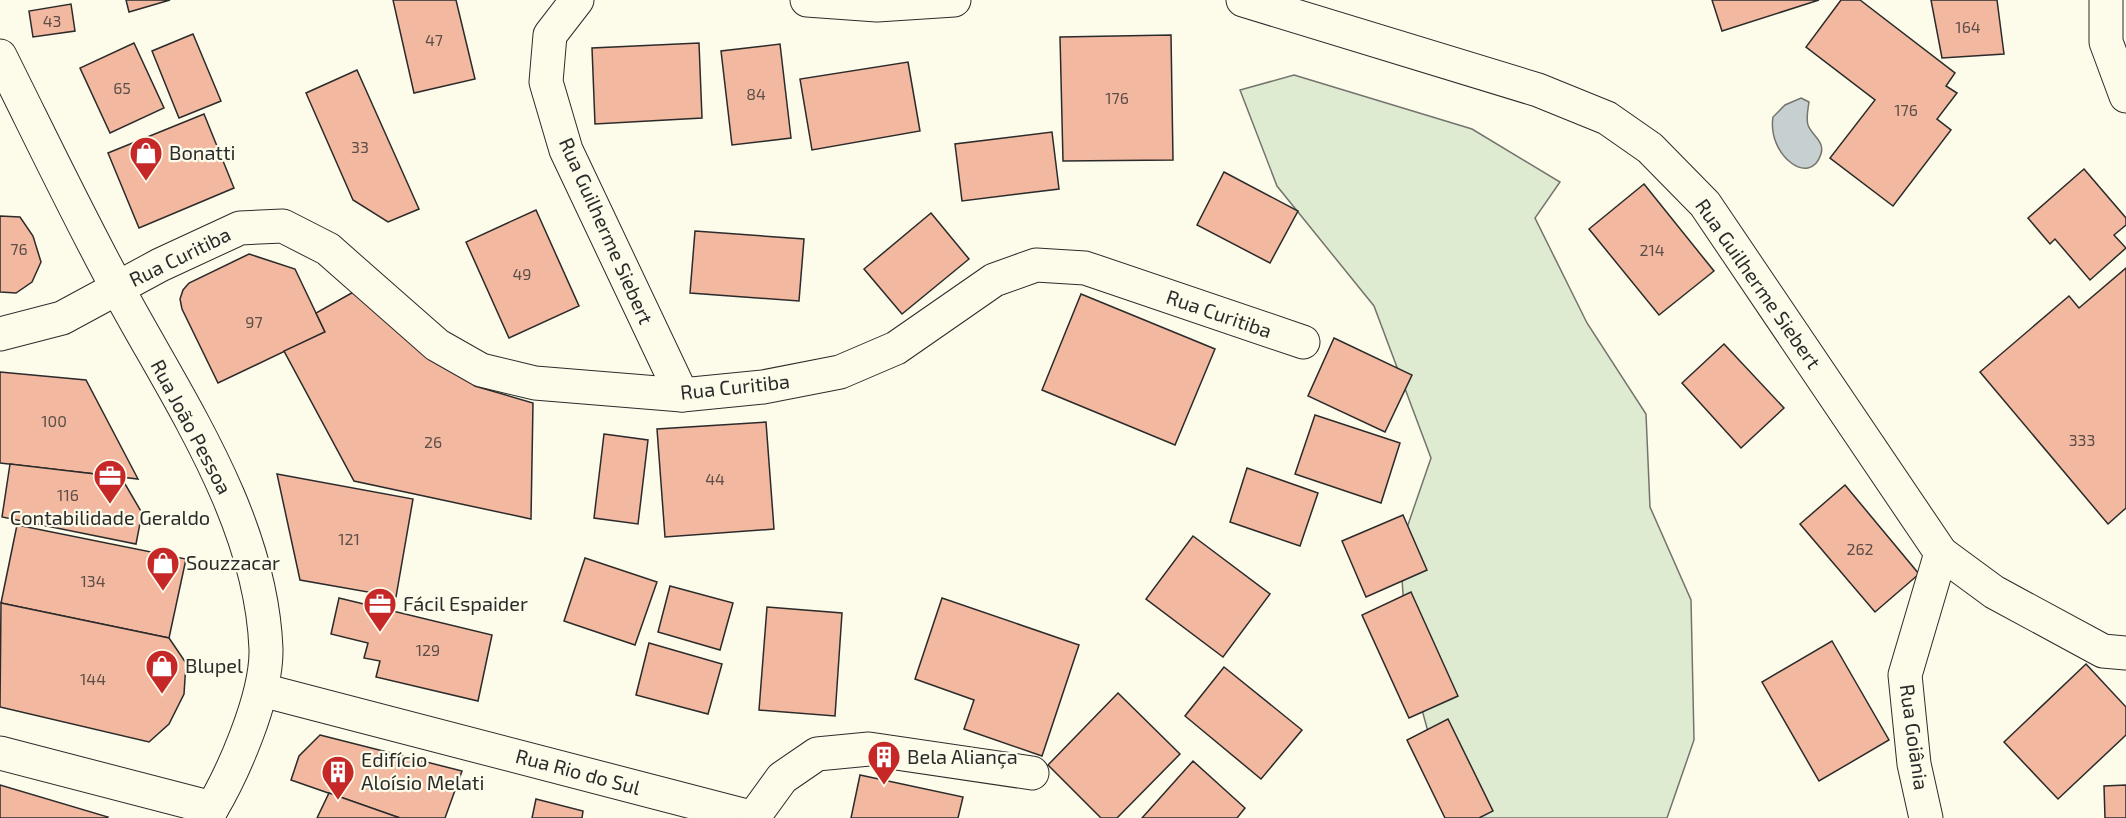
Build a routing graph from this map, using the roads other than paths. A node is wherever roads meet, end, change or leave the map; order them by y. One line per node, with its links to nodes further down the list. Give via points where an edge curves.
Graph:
1 (577, 0): 11 (street, Rua Guilherme Siebert, via 550,35 546,82 566,150)
2 (807, 0): 3 (street, via 876,4)
3 (954, 0)
4 (1243, 0): 12 (street, Rua Guilherme Siebert, via 1538,90 1607,118 1650,148 1705,204)
5 (2106, 0): 7 (street, via 2106,42)
6 (0, 56): 8 (street, Rua João Pessoa)
7 (2126, 96)
8 (117, 288): 9 (street, Rua Curitiba, via 62,318); 11 (street, Rua Curitiba, via 240,228 283,226 328,249 437,345 481,370 535,383); 14 (street, Rua João Pessoa, via 226,489 256,574 266,650)
9 (0, 334)
10 (1303, 342): 11 (street, Rua Curitiba, via 1085,268 1036,265 994,280 896,348 840,372 763,387)
11 (682, 395)
12 (1941, 553): 13 (street, Rua Guilherme Siebert, via 2004,597 2103,651); 19 (street, Rua Goiânia, via 1905,675 1914,764)
13 (2126, 653)
14 (262, 690): 17 (street, Rua João Pessoa); 18 (street, Rua Rio do Sul)
15 (0, 753): 17 (street)
16 (1032, 773): 18 (street, via 869,749 817,754 782,778)
17 (209, 813)
18 (753, 818)
19 (1926, 818)

